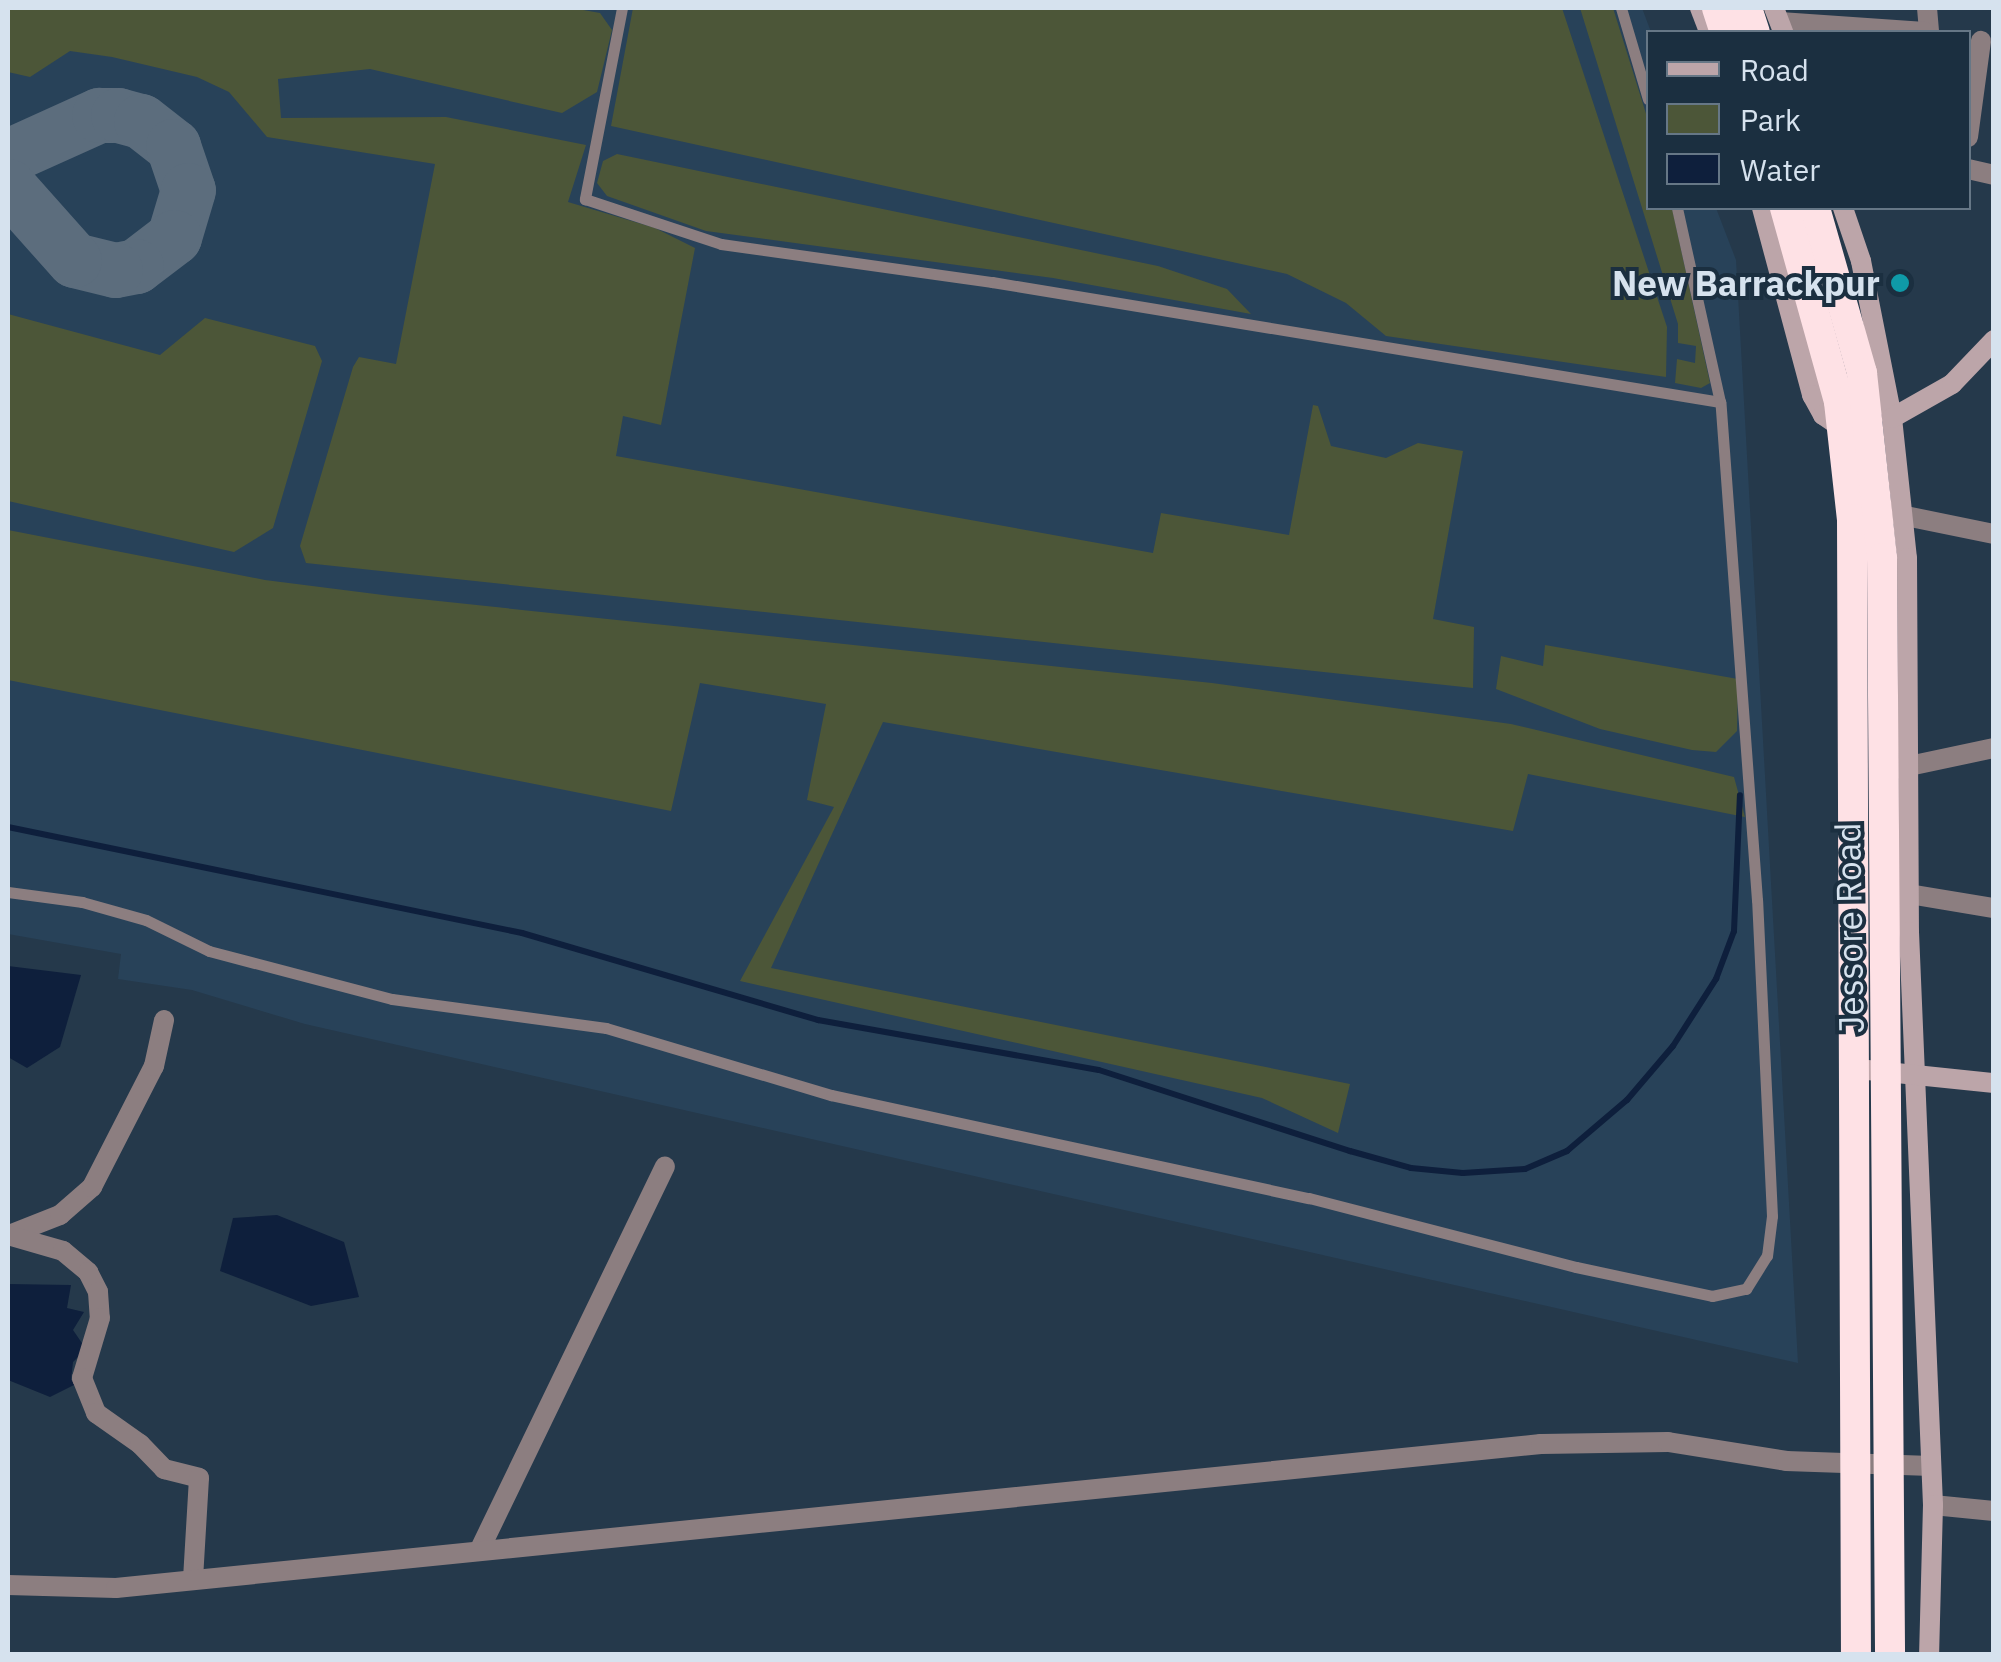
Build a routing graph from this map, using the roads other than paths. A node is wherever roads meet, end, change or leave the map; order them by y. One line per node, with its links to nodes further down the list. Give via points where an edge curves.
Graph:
1 (622, 8): 15 (lane, via 584,199 722,244)
2 (1621, 8): 7 (lane)
3 (1747, 8): 4 (highway)
4 (1773, 24): 5 (street)
5 (1888, 30)
6 (1981, 42): 8 (street)
7 (1646, 93)
8 (1971, 115)
9 (1677, 210): 15 (lane)
10 (1763, 210): 17 (street, via 1812,395 1823,415)
11 (1786, 210): 17 (highway, via 1811,286)
12 (1817, 210): 18 (highway, Jessore Road, via 1854,338)
13 (1844, 210): 16 (street, via 1861,261)
14 (1994, 340): 16 (street, via 1952,384)
15 (1720, 402): 22 (lane, via 1772,1216 1766,1256 1746,1289 1712,1296 1576,1268 1309,1198 832,1095 606,1028 392,999 209,951 146,920 82,902)
16 (1892, 418): 18 (street)
17 (1842, 428): 26 (highway)
18 (1891, 513): 19 (street); 21 (highway, Jessore Road)
19 (1994, 534)
20 (1994, 748): 21 (street)
21 (1896, 768): 23 (street); 26 (highway, Jessore Road)
22 (8, 892)
23 (1909, 894): 24 (street); 26 (street)
24 (1994, 908)
25 (164, 1020): 29 (street, via 154,1066 92,1187 60,1215)
26 (1887, 1071): 27 (street); 30 (highway, Jessore Road); 31 (street); 32 (highway)
27 (1994, 1083)
28 (665, 1167): 35 (street)
29 (9, 1235): 36 (street, via 63,1251 93,1282 100,1318 82,1378 96,1413 164,1470 199,1478)
30 (1891, 1465): 31 (street); 32 (street); 39 (highway, Jessore Road)
31 (1930, 1466): 33 (street)
32 (1854, 1467): 35 (street, via 1668,1442 1540,1444); 38 (highway)
33 (1933, 1506): 34 (street); 40 (street)
34 (1994, 1511)
35 (479, 1552): 36 (street)
36 (193, 1579): 37 (street, via 116,1588)
37 (8, 1585)
38 (1856, 1654)
39 (1890, 1654)
40 (1929, 1654)

